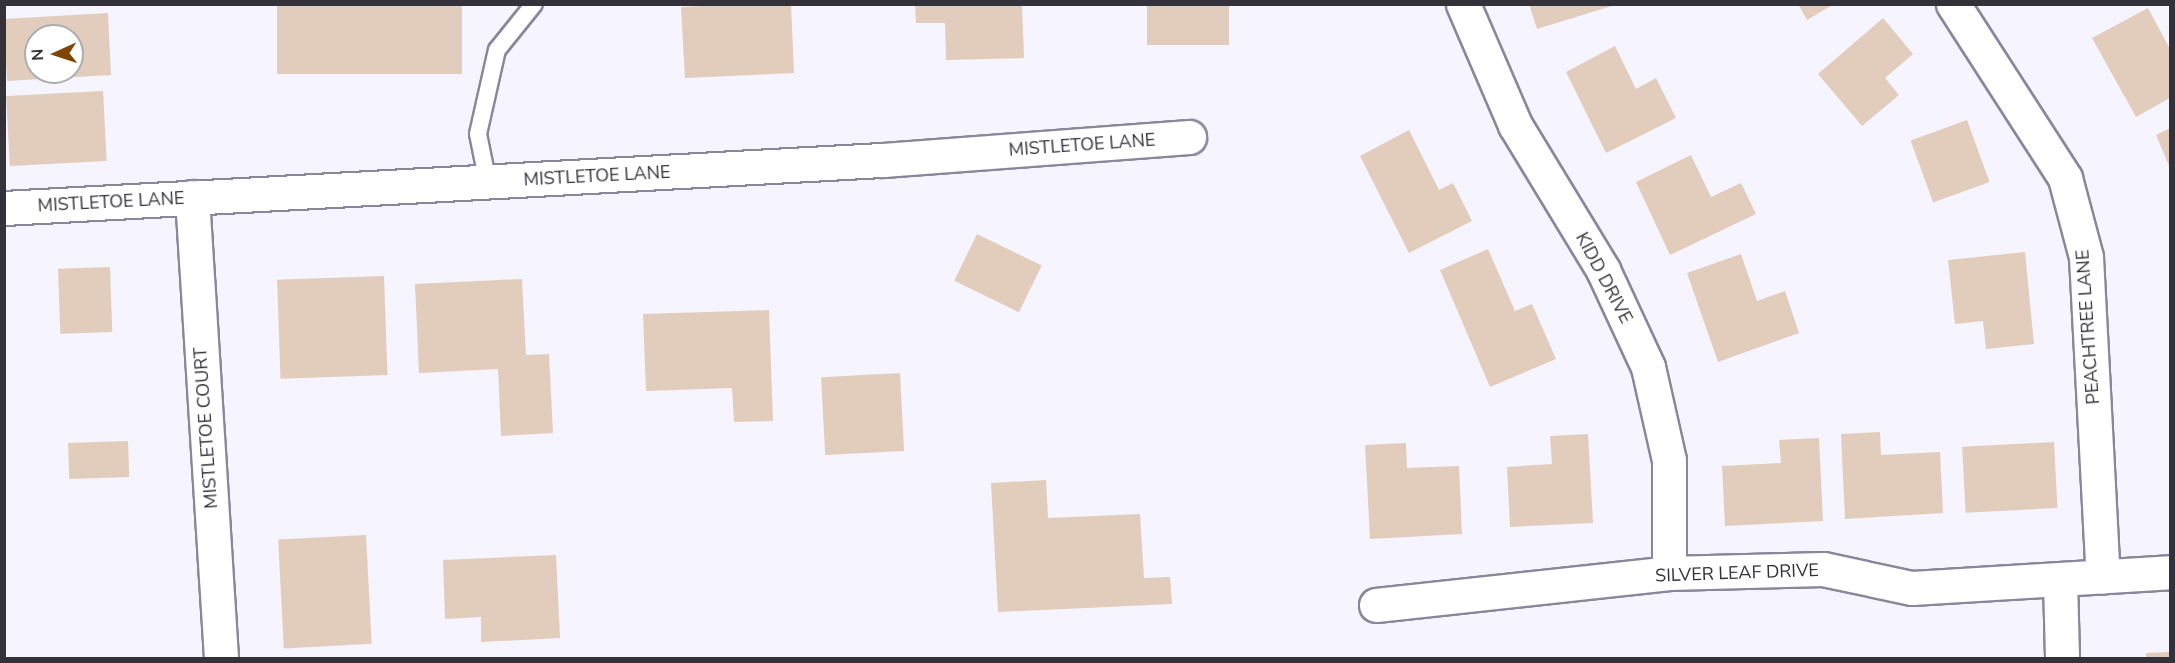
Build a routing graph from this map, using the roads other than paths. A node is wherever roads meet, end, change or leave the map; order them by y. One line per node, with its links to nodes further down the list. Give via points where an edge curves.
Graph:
1 (534, 4): 5 (lane, via 497,50 478,134)
2 (1463, 4): 9 (street, KIDD DRIVE, via 1515,125 1603,270 1648,367 1669,460)
3 (1953, 4): 10 (street, PEACHTREE LANE, via 2065,178 2086,257)
4 (1189, 137): 5 (street, MISTLETOE LANE)
5 (488, 183): 6 (street, MISTLETOE LANE)
6 (192, 197): 7 (street, MISTLETOE LANE); 13 (street, MISTLETOE COURT)
7 (4, 208)
8 (2170, 572): 10 (street, SILVER LEAF DRIVE)
9 (1669, 573): 11 (street, SILVER LEAF DRIVE, via 1823,569 1912,588); 12 (street, SILVER LEAF DRIVE)
10 (2103, 577): 11 (street, SILVER LEAF DRIVE)
11 (2060, 580): 14 (street)
12 (1376, 605)
13 (221, 658)
14 (2062, 658)

